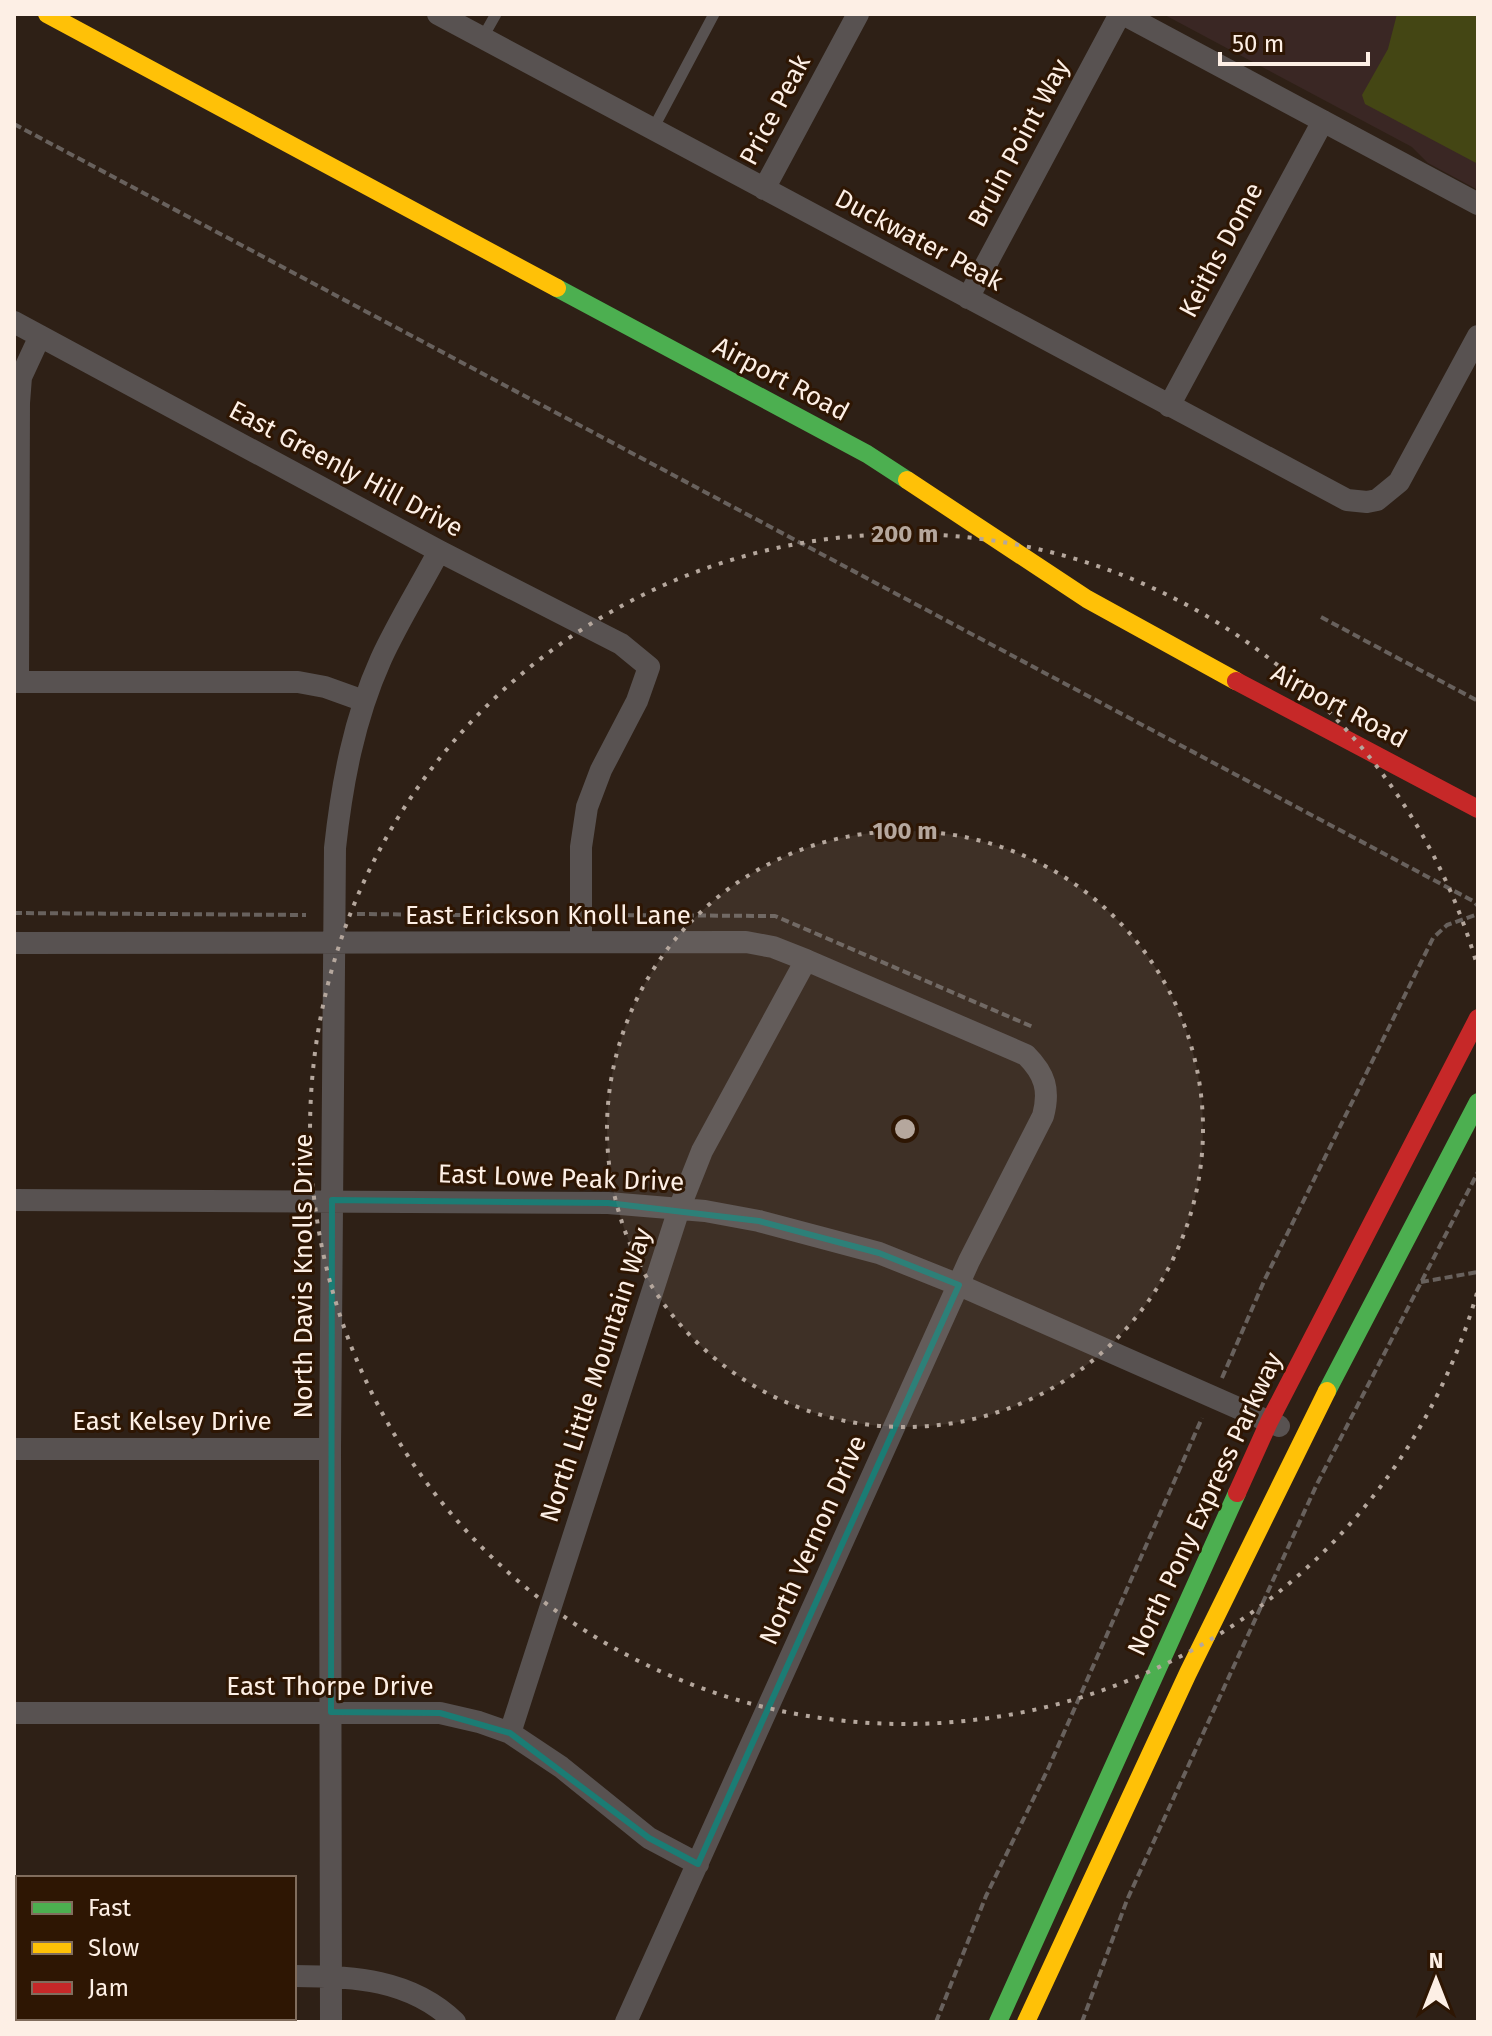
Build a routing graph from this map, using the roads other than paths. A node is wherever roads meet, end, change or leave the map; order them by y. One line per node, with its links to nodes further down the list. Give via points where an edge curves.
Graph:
1 (47, 14): 20 (main road, Airport Road, via 867,454 1087,599)
2 (438, 14): 7 (street, Duckwater Peak)
3 (496, 14): 7 (lane)
4 (714, 14): 9 (lane)
5 (858, 14): 10 (street, Price Peak)
6 (1122, 14): 8 (street); 12 (street, Bruin Point Way)
7 (483, 37): 9 (street, Duckwater Peak)
8 (1323, 121): 11 (street); 16 (street, Keiths Dome)
9 (654, 127): 10 (street, Duckwater Peak)
10 (764, 189): 12 (street, Duckwater Peak)
11 (1478, 204)
12 (968, 298): 16 (street, Duckwater Peak)
13 (14, 322): 14 (street, East Greenly Hill Drive)
14 (40, 336): 17 (street, East Greenly Hill Drive); 18 (street, via 21,377 19,403)
15 (1478, 336): 16 (street, Duckwater Peak, via 1399,482 1377,500 1347,500)
16 (1169, 406)
17 (439, 551): 19 (street, North Davis Knolls Drive); 21 (street, East Greenly Hill Drive, via 621,644 649,667 587,807 581,847)
18 (16, 682): 19 (street, via 298,682)
19 (364, 701): 23 (street, North Davis Knolls Drive, via 340,804)
20 (1478, 809)
21 (581, 942): 23 (street, East Erickson Knoll Lane); 24 (street, East Erickson Knoll Lane, via 746,942)
22 (14, 943): 23 (street, East Erickson Knoll Lane)
23 (334, 944): 29 (street, North Davis Knolls Drive)
24 (806, 960): 26 (street, East Erickson Knoll Lane, via 1026,1055); 30 (street, North Little Mountain Way, via 702,1151)
25 (1478, 1018): 32 (main road, North Pony Express Parkway)
26 (1046, 1081): 31 (street, North Vernon Drive, via 1043,1116)
27 (1478, 1102): 33 (main road)
28 (14, 1200): 29 (street, East Lowe Peak Drive)
29 (332, 1200): 30 (street, East Lowe Peak Drive, via 608,1203); 35 (street, North Davis Knolls Drive)
30 (679, 1209): 31 (street, East Lowe Peak Drive, via 827,1238); 38 (street, North Little Mountain Way)
31 (959, 1285): 32 (street, East Lowe Peak Drive); 39 (street, North Vernon Drive)
32 (1269, 1422): 33 (street, East Lowe Peak Drive); 45 (main road, North Pony Express Parkway)
33 (1302, 1437): 46 (main road)
34 (14, 1449): 35 (street, East Kelsey Drive)
35 (330, 1449): 36 (street, North Davis Knolls Drive)
36 (331, 1712): 37 (street, East Thorpe Drive); 38 (street, East Thorpe Drive, via 440,1713); 41 (street, North Davis Knolls Drive)
37 (14, 1713)
38 (510, 1733): 39 (street, East Thorpe Drive, via 649,1838)
39 (698, 1864): 44 (street, North Vernon Drive)
40 (296, 1976): 41 (street)
41 (331, 1977): 42 (street, North Davis Knolls Drive); 43 (street, via 387,1983 418,1995)
42 (331, 2022)
43 (455, 2022)
44 (626, 2022)
45 (998, 2022)
46 (1026, 2022)

